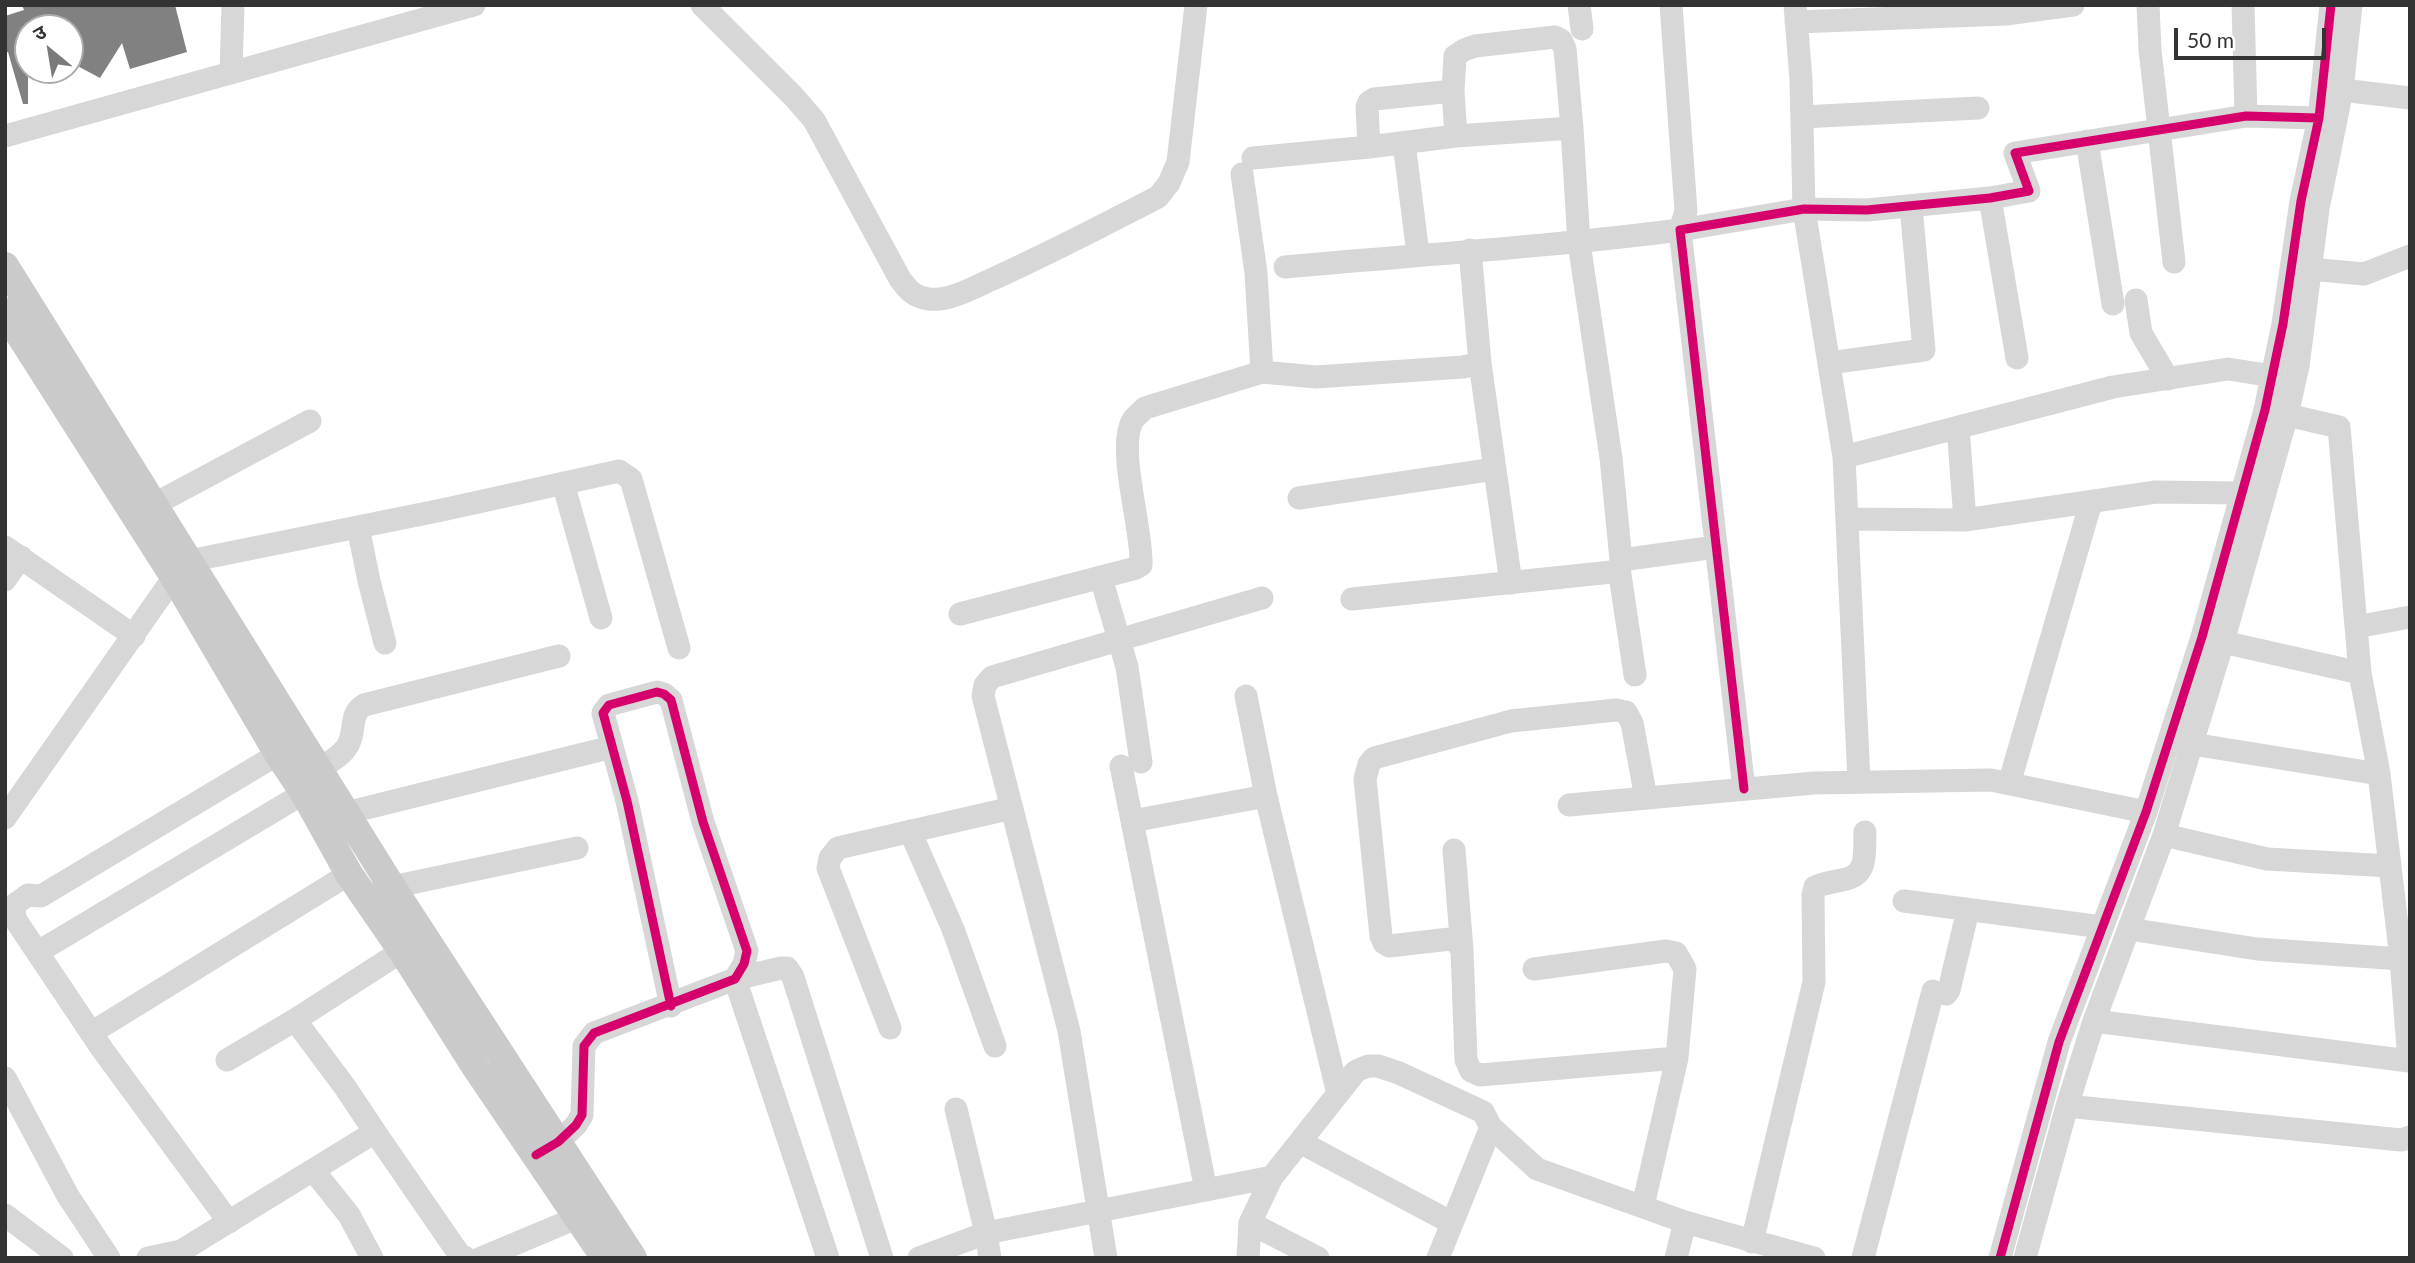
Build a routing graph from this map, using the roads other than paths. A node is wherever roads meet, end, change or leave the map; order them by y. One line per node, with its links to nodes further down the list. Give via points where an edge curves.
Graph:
1 (233, 5): 14 (street)
2 (474, 5): 14 (street)
3 (702, 5): 4 (street, via 814,120 900,279 910,293 930,300 965,291 1048,254 1158,197 1178,162)
4 (1196, 5)
5 (1580, 5): 13 (street)
6 (1671, 5): 32 (street, via 1686,211)
7 (2073, 5): 12 (street, via 2006,14)
8 (2148, 5): 23 (street)
9 (2243, 5): 19 (street)
10 (2330, 5): 21 (street)
11 (2351, 5): 15 (street)
12 (1796, 13): 20 (street)
13 (1582, 29)
14 (231, 73): 24 (street)
15 (2342, 90): 17 (street); 40 (street)
16 (1453, 91): 22 (street, via 1455,57 1464,50 1555,37 1565,49); 25 (street); 28 (street, via 1369,102)
17 (2410, 98)
18 (1978, 108): 20 (street)
19 (2246, 116): 21 (street); 23 (street)
20 (1802, 117): 31 (street)
21 (2319, 118): 46 (street)
22 (1573, 128): 25 (street); 33 (street)
23 (2160, 129): 26 (street); 37 (street)
24 (5, 136)
25 (1456, 136): 27 (street)
26 (2087, 141): 29 (street, via 2015,153 2029,191); 47 (street, via 2125,302)
27 (1404, 143): 28 (street); 35 (street)
28 (1369, 147): 45 (street, via 1247,166)
29 (1990, 198): 30 (street); 42 (street)
30 (1910, 205): 31 (street); 44 (street, via 1924,350)
31 (1804, 209): 32 (street); 44 (street)
32 (1680, 230): 33 (street); 61 (street)
33 (1579, 243): 34 (street); 63 (street, via 1611,458)
34 (1470, 250): 35 (street); 43 (street)
35 (1418, 254): 39 (street)
36 (2410, 256): 40 (street, via 2364,274)
37 (2174, 262)
38 (5, 266): 57 (main road)
39 (1285, 267)
40 (2309, 270): 48 (street, via 2298,366)
41 (5, 313): 64 (main road)
42 (2017, 358)
43 (1480, 363): 45 (street, via 1316,377); 52 (street)
44 (1829, 363): 51 (street)
45 (1262, 372): 65 (street, via 1145,408 1133,420 1128,450 1141,565)
46 (2273, 376): 47 (street, via 2228,369); 54 (street)
47 (2168, 379): 50 (street, via 2113,387)
48 (2287, 415): 73 (street, via 2339,427); 76 (street)
49 (310, 421): 57 (street)
50 (1958, 428): 51 (street); 59 (street)
51 (1844, 457): 58 (street)
52 (1495, 469): 55 (street); 67 (street)
53 (563, 484): 60 (street); 72 (street); 78 (street, via 620,471 631,479)
54 (2241, 493): 56 (street, via 2156,492); 95 (street)
55 (1299, 498)
56 (2091, 502): 59 (street); 89 (street)
57 (155, 504): 64 (main road)
58 (1847, 519): 59 (street); 88 (street)
59 (1965, 520)
60 (358, 527): 64 (street); 77 (street)
61 (1716, 547): 63 (street); 90 (street)
62 (13, 552): 66 (street); 74 (street)
63 (1620, 564): 67 (street, via 1612,572); 81 (street)
64 (182, 569): 74 (street); 85 (main road); 87 (main road)
65 (1101, 578): 70 (street); 75 (street)
66 (5, 580)
67 (1511, 583): 69 (street)
68 (1262, 598): 75 (street)
69 (1352, 599)
70 (960, 614)
71 (2410, 617): 73 (street)
72 (601, 618)
73 (2356, 626): 80 (street)
74 (134, 636): 97 (street)
75 (1118, 640): 94 (street, via 992,677 985,685 983,696); 98 (street, via 1126,667)
76 (2223, 642): 80 (street); 83 (street)
77 (385, 643)
78 (679, 648)
79 (559, 656): 87 (street, via 364,705 354,716 347,748)
80 (2360, 673): 86 (street)
81 (1635, 675)
82 (1246, 696): 91 (street)
83 (2192, 744): 86 (street); 101 (street)
84 (612, 747): 96 (street); 117 (street, via 603,713 606,706 657,692 668,697 703,822 747,951); 118 (street)
85 (278, 754): 87 (main road); 114 (street, via 41,896 28,895 14,905 15,919)
86 (2379, 774): 104 (street)
87 (311, 781): 96 (main road); 105 (main road); 114 (street)
88 (1859, 782): 89 (street, via 1992,780); 90 (street)
89 (2009, 784): 95 (street)
90 (1744, 789): 92 (street)
91 (1266, 796): 98 (street); 129 (street)
92 (1646, 798): 93 (street); 112 (street, via 1632,723 1626,712 1616,710 1511,721 1374,758 1365,779 1384,943 1450,939)
93 (1569, 805)
94 (1012, 808): 99 (street); 141 (street, via 1069,1031)
95 (2147, 812): 110 (street)
96 (346, 813): 106 (main road)
97 (5, 818)
98 (1132, 821): 139 (street)
99 (910, 831): 121 (street, via 838,848 828,869); 123 (street, via 953,929)
100 (1865, 832): 149 (street, via 1859,874 1815,887 1814,982)
101 (2164, 835): 104 (street, via 2267,859); 111 (street)
102 (577, 848): 106 (street)
103 (1454, 850): 112 (street)
104 (2390, 866): 115 (street)
105 (349, 874): 107 (main road); 122 (street)
106 (392, 887): 107 (street); 136 (main road)
107 (366, 898): 113 (main road)
108 (1904, 901): 109 (street)
109 (1968, 910): 110 (street); 167 (street, via 1949,990 1939,993)
110 (2102, 927): 168 (street, via 2059,1042)
111 (2129, 929): 115 (street, via 2257,949); 120 (street)
112 (1462, 950): 124 (street, via 1466,1060 1471,1071 1480,1075)
113 (402, 951): 119 (street); 136 (main road, via 476,1068)
114 (37, 952): 122 (street)
115 (2405, 959): 126 (street)
116 (1534, 968): 124 (street, via 1676,953 1685,969)
117 (735, 979): 118 (street); 157 (street); 158 (street, via 780,968 787,968 793,977)
118 (671, 1006): 136 (street, via 594,1033 584,1046 582,1115)
119 (295, 1020): 125 (street); 133 (street)
120 (2094, 1021): 126 (street); 130 (street)
121 (890, 1028)
122 (91, 1033): 144 (street)
123 (995, 1046)
124 (1677, 1058): 140 (street)
125 (227, 1060)
126 (2409, 1061): 127 (street)
127 (2410, 1068)
128 (5, 1078): 152 (street, via 68,1196)
129 (1338, 1094): 132 (street, via 1356,1071 1378,1066 1483,1112); 135 (street)
130 (2067, 1106): 134 (street, via 2400,1140); 169 (street)
131 (956, 1108): 148 (street)
132 (1491, 1127): 140 (street, via 1536,1169); 147 (street)
133 (375, 1132): 137 (street); 150 (street)
134 (2410, 1137)
135 (1300, 1142): 138 (street); 147 (street)
136 (547, 1149): 143 (main road); 156 (main road)
137 (313, 1170): 144 (street); 154 (street, via 349,1214)
138 (1272, 1177): 139 (street); 146 (street)
139 (1206, 1190): 141 (street)
140 (1643, 1206): 145 (street)
141 (1097, 1210): 148 (street); 161 (street)
142 (5, 1215): 151 (street)
143 (579, 1217): 150 (street); 155 (main road)
144 (229, 1222): 153 (street, via 181,1251)
145 (1685, 1222): 149 (street); 165 (street)
146 (1250, 1223): 162 (street); 163 (street)
147 (1452, 1223): 164 (street)
148 (986, 1233): 159 (street); 160 (street)
149 (1752, 1242): 166 (street)
150 (464, 1257)
151 (62, 1258)
152 (109, 1258)
153 (148, 1258)
154 (372, 1258)
155 (606, 1258)
156 (634, 1258)
157 (828, 1258)
158 (882, 1258)
159 (919, 1258)
160 (990, 1258)
161 (1106, 1258)
162 (1248, 1258)
163 (1318, 1258)
164 (1438, 1258)
165 (1676, 1258)
166 (1814, 1258)
167 (1863, 1258)
168 (2000, 1258)
169 (2025, 1258)

